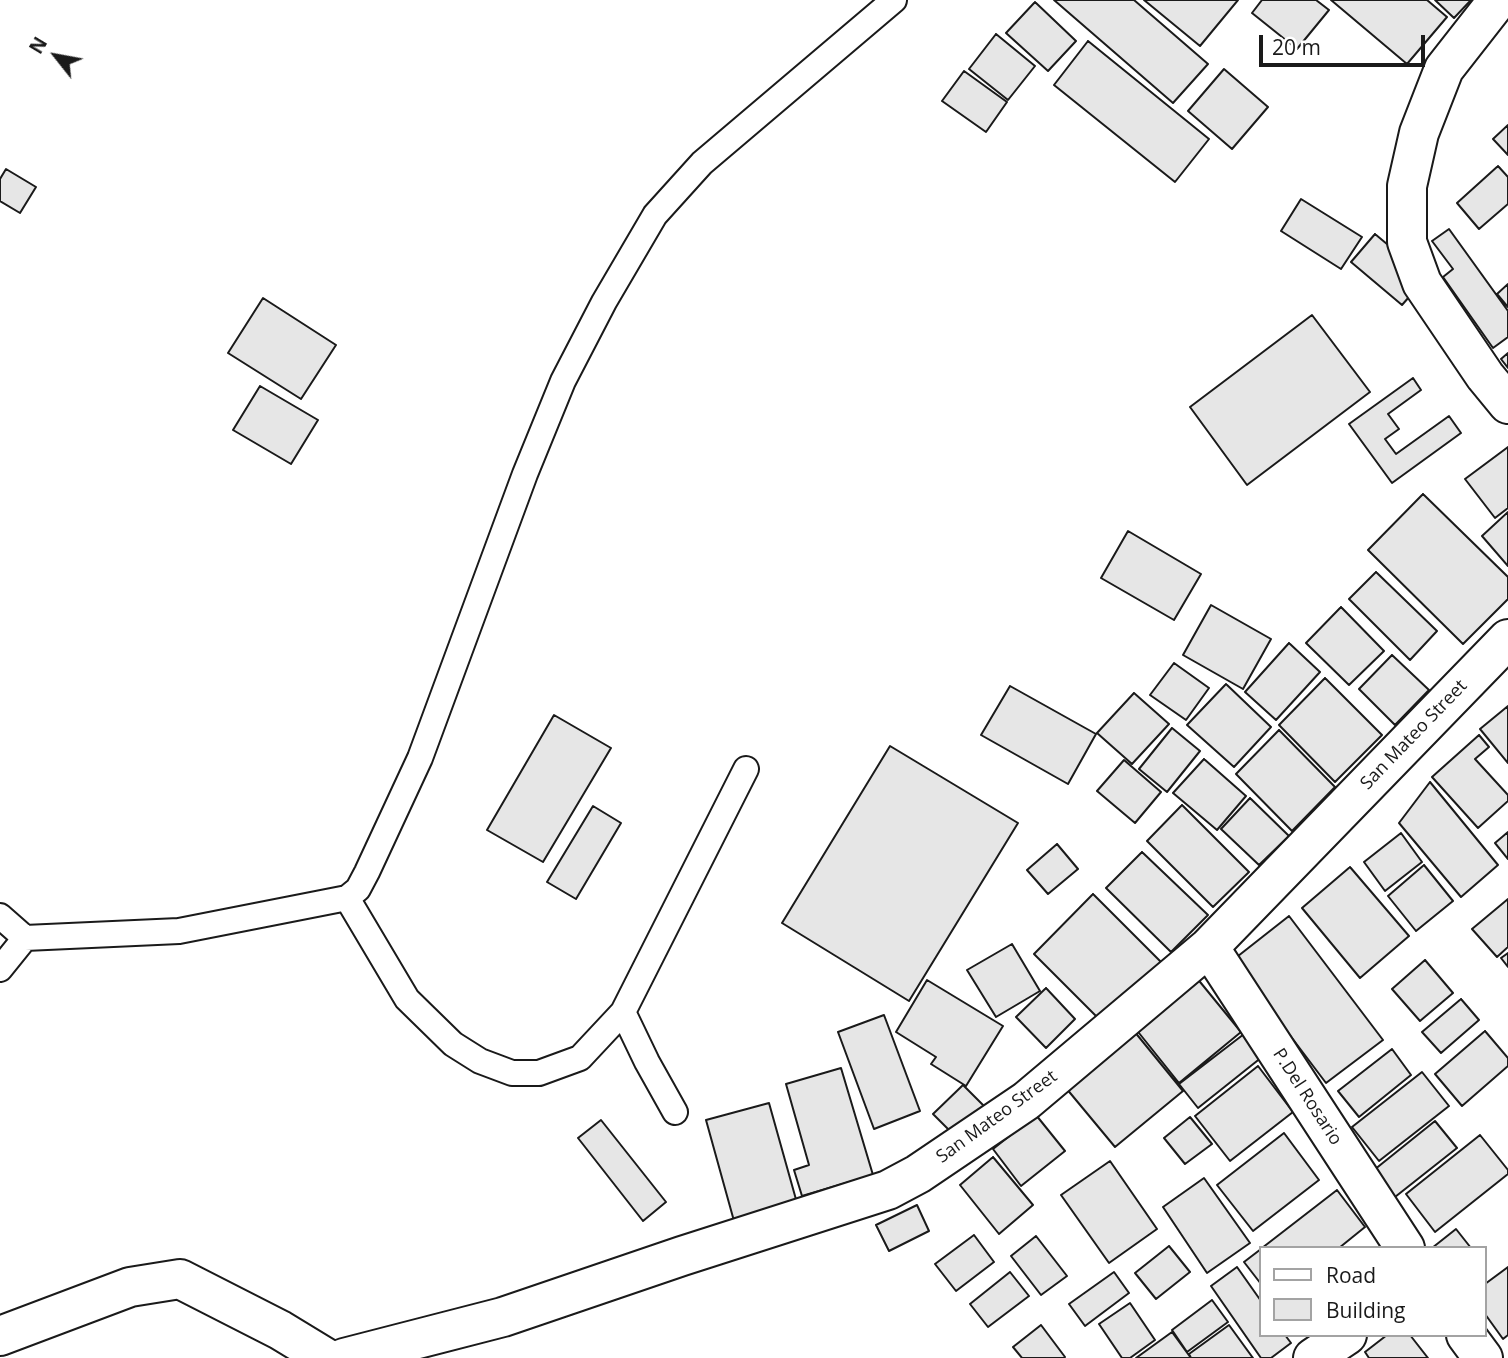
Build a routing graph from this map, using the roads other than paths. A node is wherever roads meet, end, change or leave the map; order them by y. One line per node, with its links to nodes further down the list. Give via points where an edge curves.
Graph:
1 (894, 0): 6 (lane, via 702,163 655,215 563,381 420,758 367,872)
2 (1499, 0): 3 (street, via 1444,69 1419,133 1407,186 1407,242 1422,283)
3 (1508, 404)
4 (1508, 639): 9 (street, San Mateo Street)
5 (746, 769): 11 (lane)
6 (348, 898): 8 (lane, via 179,930); 11 (lane, via 407,999 453,1044 481,1061 512,1073 539,1073 580,1058)
7 (0, 916): 8 (lane)
8 (25, 938): 10 (lane)
9 (1209, 947): 13 (street, P.Del Rosario); 18 (street, San Mateo Street, via 1026,1101 888,1190 503,1317)
10 (0, 968)
11 (624, 1012): 12 (lane)
12 (675, 1112)
13 (1404, 1246)
14 (0, 1336): 17 (street, via 130,1287 180,1279)
15 (1344, 1337): 19 (street)
16 (1467, 1337): 20 (street)
17 (326, 1358)
18 (344, 1358)
19 (1313, 1358)
20 (1483, 1358)

